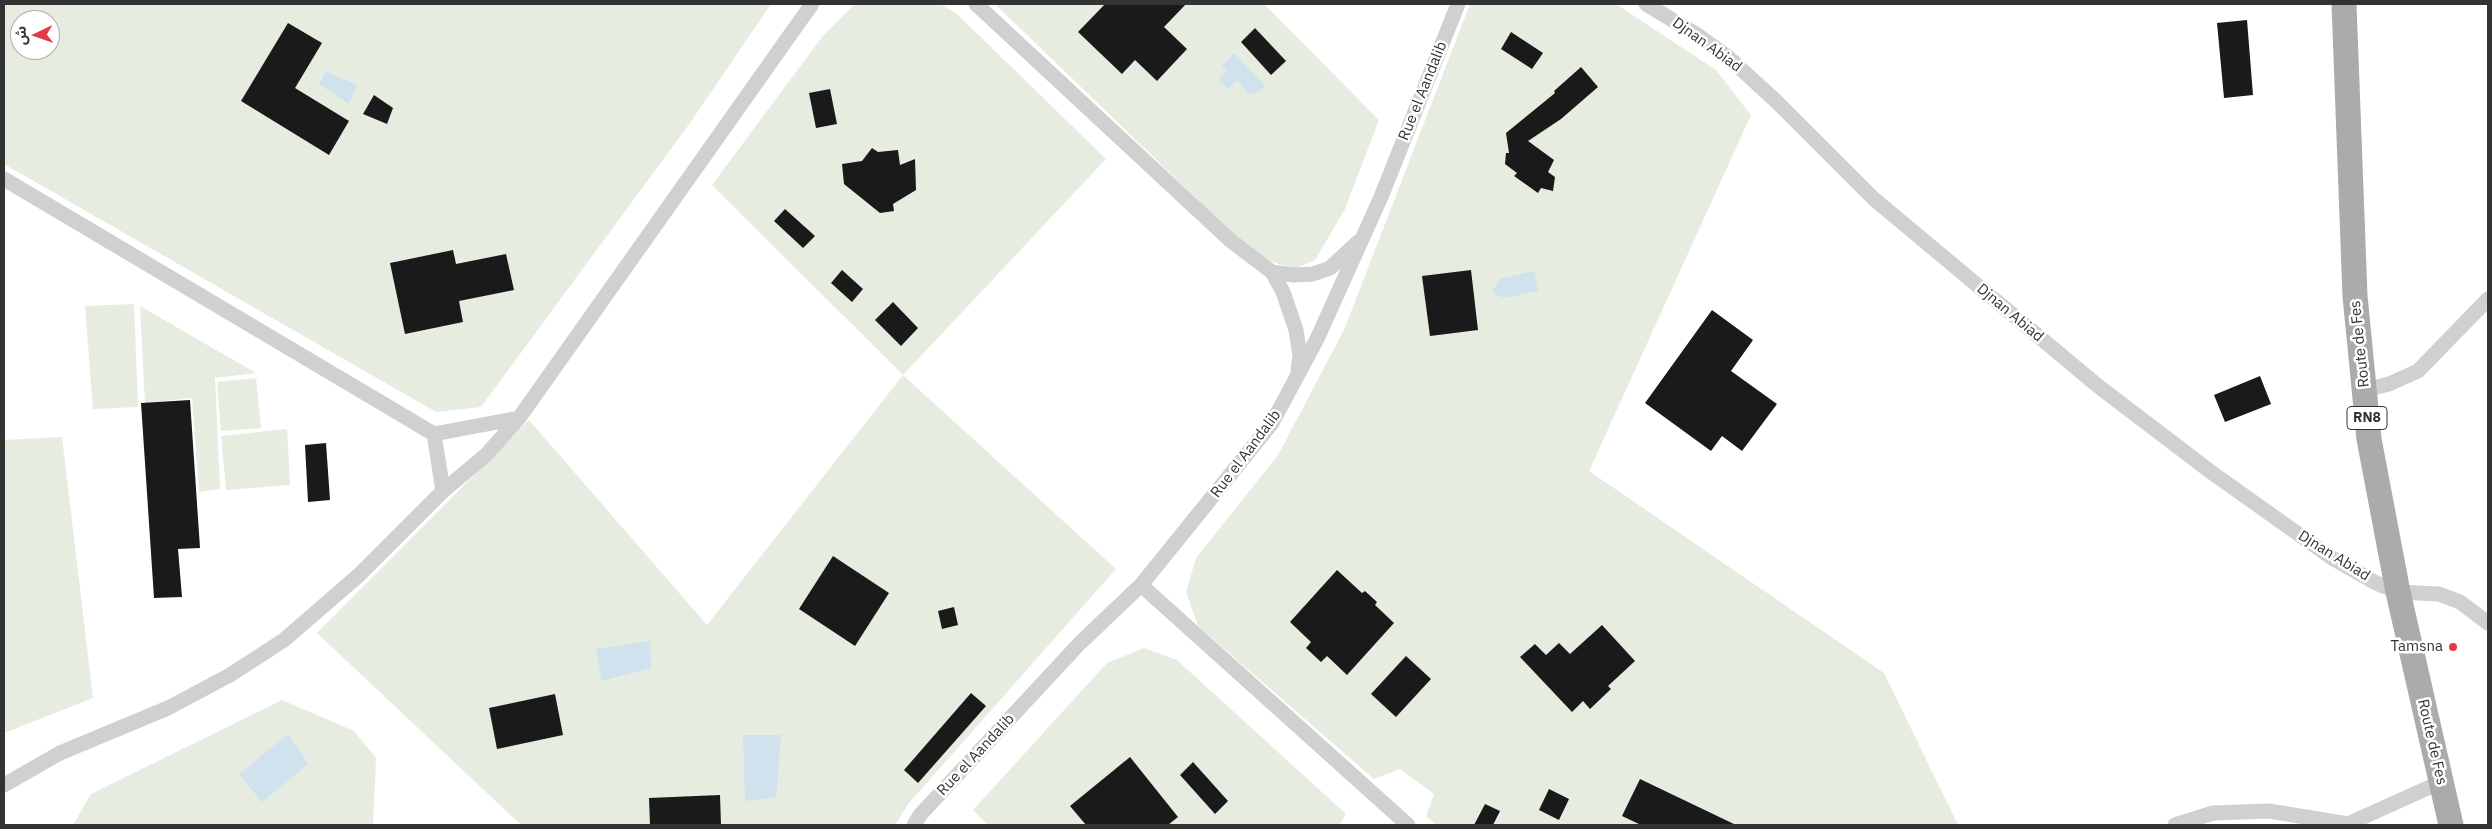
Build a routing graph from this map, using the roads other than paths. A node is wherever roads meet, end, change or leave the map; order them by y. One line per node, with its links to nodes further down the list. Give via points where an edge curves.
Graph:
1 (812, 4): 12 (street)
2 (976, 4): 8 (street, via 1231,241)
3 (1458, 4): 7 (street, Rue el Aandalib)
4 (1646, 4): 16 (street, Djnan Abiad, via 1728,57 1874,199 2098,386 2332,558)
5 (2344, 4): 11 (main road, Route de Fes / RN8, via 2355,296)
6 (4, 179): 13 (street)
7 (1362, 238): 8 (street, via 1330,268 1313,274); 10 (street, Rue el Aandalib)
8 (1272, 272): 10 (street, via 1283,292 1296,330 1300,356)
9 (2488, 299): 11 (street, via 2418,371)
10 (1296, 380): 15 (street, Rue el Aandalib, via 1272,423)
11 (2365, 390): 16 (main road, Route de Fes / RN8, via 2380,503)
12 (519, 418): 13 (street); 14 (street, via 486,455)
13 (434, 434): 14 (street)
14 (443, 491): 19 (street, via 359,575 284,640 230,675 168,708 60,753)
15 (1141, 585): 21 (street, Rue el Aandalib, via 1080,643); 22 (street)
16 (2398, 592): 17 (street, via 2439,594 2460,602); 18 (main road, Route de Fes / RN8)
17 (2488, 623)
18 (2441, 782): 20 (street); 24 (main road, Route de Fes / RN8)
19 (4, 785)
20 (2352, 824): 23 (street, via 2269,812 2213,813)
21 (914, 825)
22 (1408, 825)
23 (2175, 825)
24 (2451, 825)

